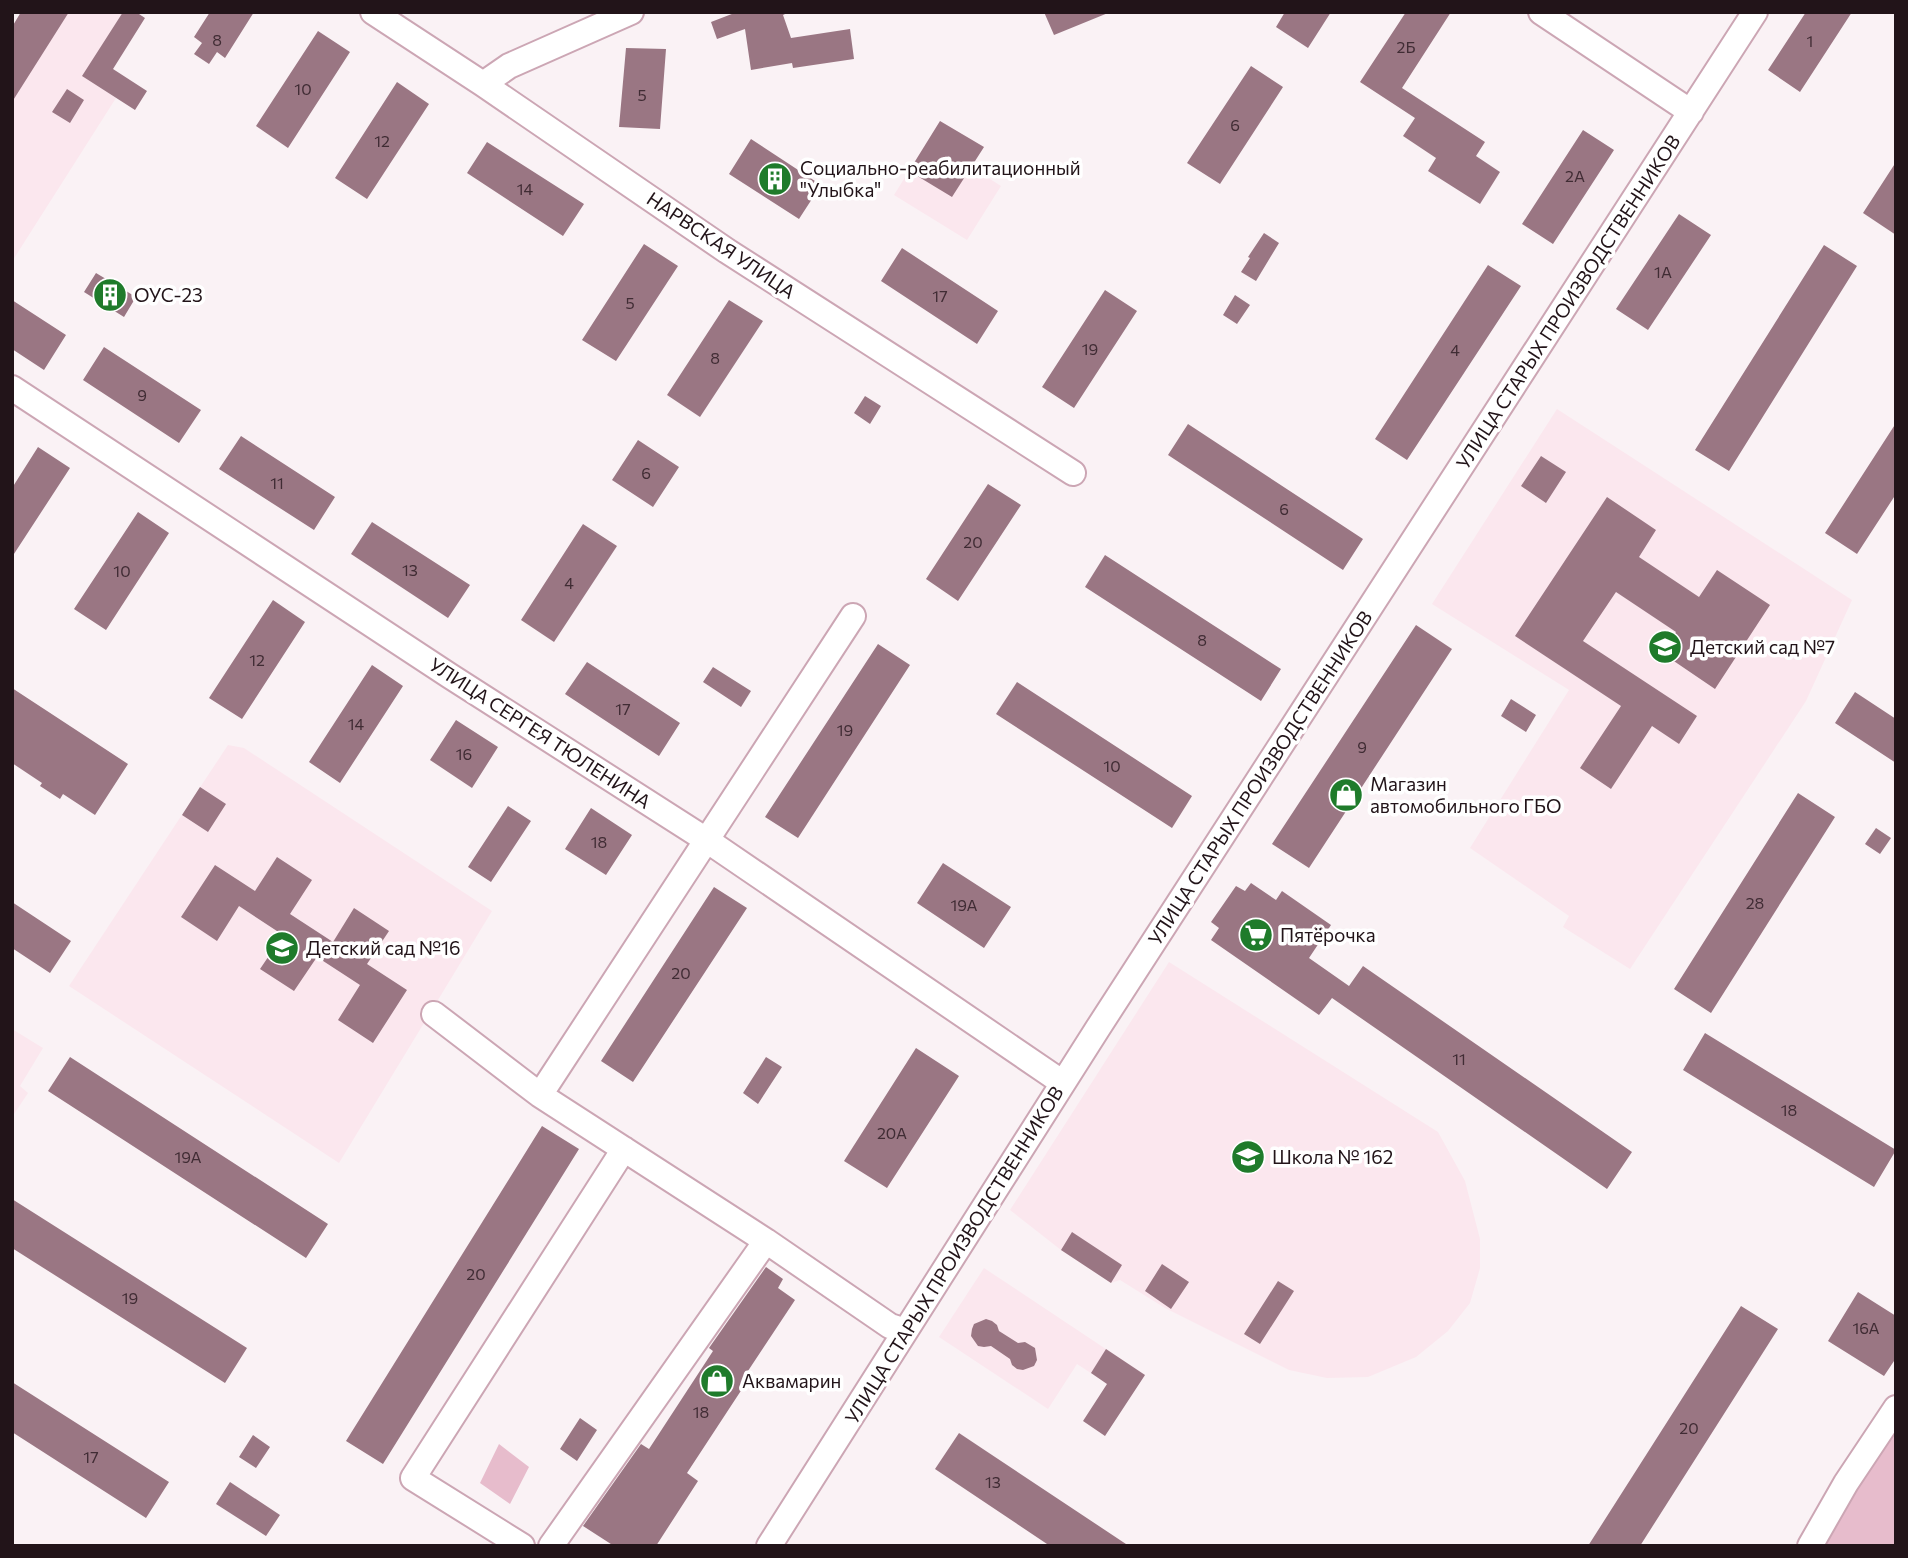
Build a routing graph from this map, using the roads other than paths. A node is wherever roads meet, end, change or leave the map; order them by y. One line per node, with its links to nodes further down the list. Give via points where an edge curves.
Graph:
1 (373, 12): 5 (street, НАРВСКАЯ УЛИЦА)
2 (631, 12): 5 (street, via 509,66)
3 (1541, 12): 6 (street)
4 (1755, 12): 6 (street, УЛИЦА СТАРЫХ ПРОИЗВОДСТВЕННИКОВ)
5 (484, 84): 8 (street, НАРВСКАЯ УЛИЦА, via 727,251)
6 (1690, 112): 12 (street, УЛИЦА СТАРЫХ ПРОИЗВОДСТВЕННИКОВ)
7 (12, 388): 10 (street, УЛИЦА СЕРГЕЯ ТЮЛЕНИНА)
8 (1073, 473)
9 (853, 616): 10 (street)
10 (708, 841): 12 (street, УЛИЦА СЕРГЕЯ ТЮЛЕНИНА); 13 (street)
11 (435, 1014): 13 (street)
12 (1063, 1083): 16 (street, УЛИЦА СТАРЫХ ПРОИЗВОДСТВЕННИКОВ)
13 (540, 1095): 14 (street)
14 (624, 1149): 15 (street); 18 (street, via 413,1478)
15 (766, 1241): 16 (street, via 890,1326); 19 (street)
16 (905, 1331): 20 (street, УЛИЦА СТАРЫХ ПРОИЗВОДСТВЕННИКОВ)
17 (1896, 1408): 21 (street)
18 (522, 1546)
19 (551, 1546)
20 (769, 1546)
21 (1810, 1546)

